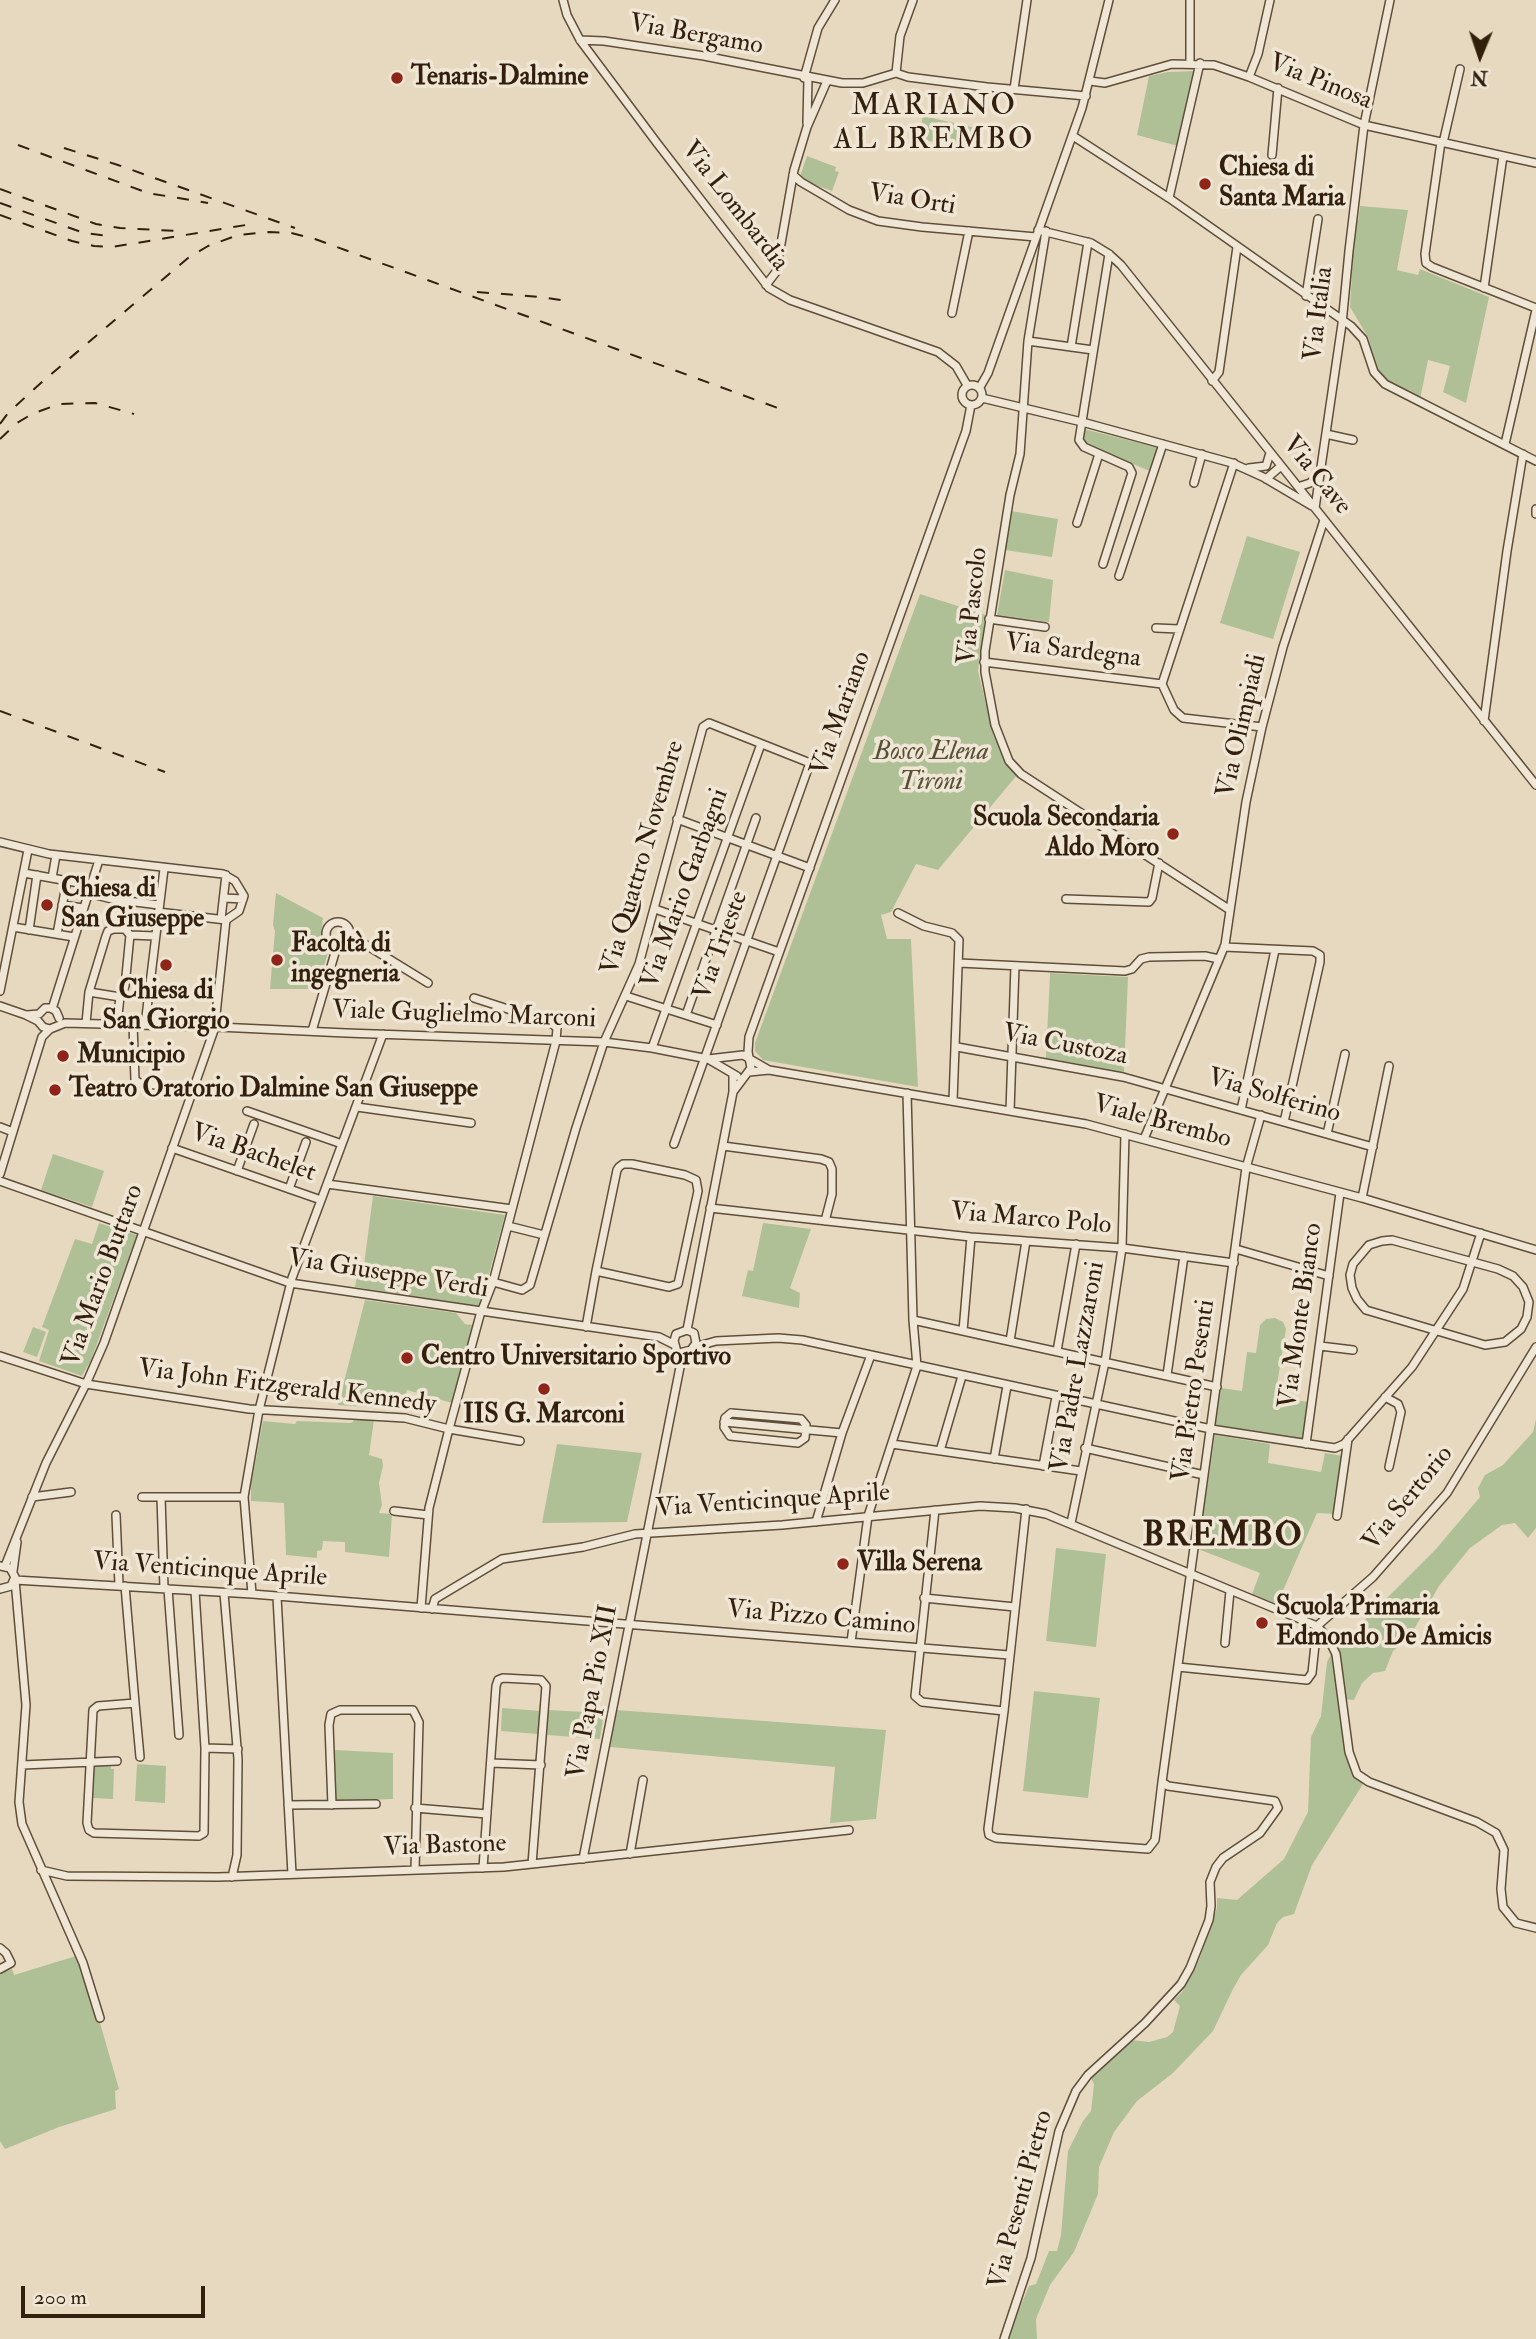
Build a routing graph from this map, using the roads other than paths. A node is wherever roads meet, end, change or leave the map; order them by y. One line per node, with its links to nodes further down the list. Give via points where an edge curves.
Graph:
1 (563, 0): 9 (street, Via Lombardia)
2 (835, 0): 15 (street, via 819,26)
3 (914, 0): 13 (street, via 900,36)
4 (1027, 0): 19 (street)
5 (1110, 0): 17 (street)
6 (1190, 0): 10 (street)
7 (1270, 0): 14 (street)
8 (1390, 0): 23 (street, Via Italia)
9 (580, 40): 15 (street, Via Bergamo, via 704,57); 38 (street, Via Lombardia)
10 (1190, 63): 11 (street, Via Pinosa); 17 (street, Via Pinosa, via 1105,83)
11 (1200, 63): 14 (street, Via Pinosa); 31 (street)
12 (1460, 69): 26 (street)
13 (896, 73): 16 (street, Via Bergamo, via 860,83); 19 (street)
14 (1249, 77): 18 (street, Via Pinosa)
15 (806, 78): 16 (street, Via Bergamo); 21 (street)
16 (827, 81): 22 (street)
17 (1090, 81): 20 (street)
18 (1278, 88): 23 (street, Via Pinosa); 27 (street)
19 (1014, 89): 20 (street)
20 (1086, 96): 25 (street)
21 (807, 104): 22 (street); 24 (street)
22 (817, 106): 24 (street)
23 (1364, 125): 26 (street, Via Pinosa); 43 (street, Via Italia)
24 (807, 127): 30 (street)
25 (1073, 136): 31 (street); 34 (street)
26 (1442, 142): 28 (street, Via Pinosa); 39 (street, via 1425,261)
27 (1272, 155)
28 (1503, 156): 29 (street, Via Pinosa); 39 (street)
29 (1536, 163)
30 (793, 175): 33 (street, Via Orti, via 859,215); 38 (street, via 776,272)
31 (1169, 198): 36 (street)
32 (1318, 219): 40 (street)
33 (969, 231): 34 (street, Via Orti); 42 (street)
34 (1040, 233): 35 (street, Via Cave); 44 (street, Via Pascolo); 49 (street)
35 (1088, 242): 37 (street, Via Cave); 45 (street)
36 (1237, 247): 40 (street); 47 (street, via 1219,372)
37 (1110, 254): 46 (street); 47 (street, Via Cave)
38 (766, 285): 48 (street, Via Lombardia, via 786,298 938,352 956,366)
39 (1484, 288): 41 (street)
40 (1306, 296): 43 (street)
41 (1536, 309): 57 (street)
42 (952, 313)
43 (1343, 320): 54 (street, Via Italia); 57 (street, via 1361,336 1383,383)
44 (1028, 341): 45 (street); 52 (street, Via Pascolo)
45 (1071, 347): 46 (street)
46 (1093, 350): 53 (street)
47 (1212, 381): 58 (street, Via Cave)
48 (967, 386): 49 (street); 51 (street, Via Mariano, via 962,396)
49 (980, 387): 50 (street)
50 (982, 398): 51 (street); 52 (street)
51 (971, 405): 95 (street, Via Mariano, via 966,430)
52 (1024, 408): 53 (street); 75 (street, Via Pascolo, via 1020,454)
53 (1082, 422): 56 (street); 59 (street, via 1080,442)
54 (1326, 434): 55 (street); 66 (street, Via Italia)
55 (1353, 440)
56 (1163, 444): 60 (street); 74 (street)
57 (1505, 444): 61 (street)
58 (1270, 453): 64 (street, Via Cave); 65 (street, via 1264,467)
59 (1099, 454): 72 (street); 73 (street, via 1132,471)
60 (1202, 454): 63 (street); 68 (street)
61 (1523, 454): 62 (street); 81 (street)
62 (1536, 461)
63 (1234, 463): 65 (street); 78 (street)
64 (1281, 466): 67 (street); 69 (street, Via Cave)
65 (1246, 468): 67 (street)
66 (1320, 475): 69 (street); 70 (street, Via Italia)
67 (1266, 479): 70 (street)
68 (1194, 482)
69 (1297, 487): 70 (street, Via Cave)
70 (1314, 507): 71 (street, Via Cave)
71 (1324, 520): 81 (street, Via Cave); 82 (street, Via Olimpiadi)
72 (1077, 523)
73 (1103, 564)
74 (1119, 576)
75 (989, 619): 76 (street); 79 (street, Via Pascolo)
76 (1045, 627)
77 (1156, 628): 78 (street)
78 (1179, 629): 80 (street)
79 (984, 662): 80 (street, Via Sardegna); 94 (street, Via Pascolo, via 994,722 1013,767)
80 (1162, 684): 82 (street, Via Sardegna, via 1183,718)
81 (1484, 721): 84 (street, Via Cave)
82 (1262, 727): 112 (street, Via Olimpiadi)
83 (761, 744): 86 (street, Via Quattro Novembre, via 706,723); 87 (street, Via Mario Garbagni); 92 (street, Via Trieste, via 810,763)
84 (1536, 785)
85 (756, 818): 89 (street, Via Trieste)
86 (677, 819): 87 (street); 111 (street, Via Quattro Novembre)
87 (728, 836): 89 (street); 115 (street, Via Mario Garbagni)
88 (0, 842): 90 (street)
89 (748, 844): 92 (street); 118 (street, Via Trieste)
90 (28, 850): 91 (street); 97 (street)
91 (56, 855): 93 (street); 100 (street)
92 (778, 855): 95 (street); 124 (street, Via Trieste)
93 (99, 860): 96 (street); 102 (street)
94 (1159, 863): 107 (street, via 1149,902); 112 (street, Via Pascolo)
95 (810, 867): 128 (street, Via Mariano)
96 (164, 869): 99 (street); 110 (street)
97 (24, 873): 98 (street); 103 (street)
98 (37, 875): 100 (street); 104 (street)
99 (227, 876): 105 (street, Via Mario Buttaro); 106 (street, via 239,886)
100 (52, 878): 101 (street)
101 (66, 880): 102 (street); 108 (street)
102 (89, 889): 109 (street); 110 (street)
103 (20, 894): 104 (street); 116 (street)
104 (34, 896): 117 (street)
105 (224, 898): 106 (street); 114 (street, Via Mario Buttaro)
106 (243, 899): 114 (street, via 239,911)
107 (1066, 899)
108 (62, 905): 109 (street); 119 (street)
109 (83, 908): 123 (street)
110 (159, 909): 114 (street); 122 (street)
111 (654, 909): 115 (street); 135 (street, Via Quattro Novembre)
112 (1230, 910): 126 (street, Via Olimpiadi)
113 (898, 913): 130 (street, via 922,926 956,935)
114 (223, 920): 149 (street, Via Mario Buttaro)
115 (697, 923): 118 (street); 139 (street, Via Mario Garbagni)
116 (13, 927): 117 (street); 133 (street)
117 (29, 930): 119 (street)
118 (716, 930): 124 (street); 141 (street, Via Trieste)
119 (57, 934): 123 (street)
120 (130, 934): 122 (street); 134 (street, via 123,929 107,933); 136 (street)
121 (350, 935): 125 (street); 125 (street, via 345,925 331,924 326,937); 132 (street)
122 (155, 936): 147 (street)
123 (74, 937): 140 (street)
124 (746, 941): 128 (street); 148 (street, Via Trieste)
125 (337, 946): 150 (street)
126 (1224, 947): 127 (street); 129 (street, Via Olimpiadi)
127 (1275, 950): 173 (street); 177 (street, via 1320,955)
128 (779, 952): 153 (street, Via Mariano)
129 (1219, 959): 131 (street, via 1149,957 1125,971); 167 (street, Via Olimpiadi)
130 (959, 963): 131 (street); 156 (street)
131 (1015, 966): 160 (street)
132 (428, 983)
133 (0, 991)
134 (89, 992): 136 (street); 143 (street)
135 (626, 996): 139 (street); 155 (street, Via Quattro Novembre)
136 (120, 997): 145 (street)
137 (474, 998): 154 (street, via 551,1023 557,1027)
138 (0, 1006): 142 (street)
139 (665, 1008): 141 (street); 157 (street, Via Mario Garbagni)
140 (52, 1009): 142 (street, via 45,1008); 144 (street)
141 (686, 1015): 148 (street)
142 (39, 1020): 144 (street); 152 (street)
143 (86, 1023): 144 (street, Viale Guglielmo Marconi); 145 (street, Viale Guglielmo Marconi)
144 (55, 1024): 152 (street)
145 (117, 1024): 146 (street, Viale Guglielmo Marconi)
146 (133, 1024): 147 (street, Viale Guglielmo Marconi); 170 (street, via 135,1080)
147 (145, 1025): 149 (street, Viale Guglielmo Marconi)
148 (717, 1025): 161 (street, Via Trieste)
149 (215, 1027): 150 (street, Viale Guglielmo Marconi); 170 (street, Via Mario Buttaro)
150 (312, 1031): 151 (street, Viale Guglielmo Marconi)
151 (383, 1034): 154 (street, Viale Guglielmo Marconi); 172 (street)
152 (43, 1037): 181 (street)
153 (749, 1037): 159 (street, Via Mariano); 162 (street, Via Mariano)
154 (556, 1041): 155 (street, Viale Guglielmo Marconi); 201 (street)
155 (604, 1042): 157 (street, Viale Guglielmo Marconi); 207 (street, Via Quattro Novembre)
156 (957, 1047): 160 (street, Via Custoza); 171 (street)
157 (652, 1048): 161 (street, Viale Guglielmo Marconi)
158 (1345, 1054): 183 (street)
159 (734, 1056): 161 (street, Viale Guglielmo Marconi); 162 (street, Viale Guglielmo Marconi); 165 (street, via 729,1064)
160 (1012, 1056): 167 (street, Via Custoza); 175 (street)
161 (706, 1059): 165 (street, Viale Guglielmo Marconi); 187 (street, Via Trieste)
162 (749, 1060): 164 (street, Viale Brembo); 166 (street)
163 (1389, 1066): 189 (street)
164 (769, 1070): 166 (street, Viale Brembo); 169 (street, Viale Brembo)
165 (732, 1073): 166 (street, Viale Guglielmo Marconi); 168 (street)
166 (747, 1074): 168 (street)
167 (1164, 1088): 173 (street, Via Solferino); 184 (street, Via Olimpiadi)
168 (733, 1092): 188 (street)
169 (907, 1093): 171 (street, Viale Brembo); 204 (street)
170 (192, 1094): 190 (street, Via Mario Buttaro)
171 (953, 1101): 175 (street, Viale Brembo)
172 (357, 1107): 178 (street); 186 (street)
173 (1241, 1110): 176 (street, Via Solferino)
174 (247, 1111): 186 (street)
175 (1010, 1111): 182 (street, Viale Brembo)
176 (1261, 1115): 177 (street, Via Solferino); 191 (street, Via Pietro Pesenti)
177 (1284, 1122): 183 (street, Via Solferino)
178 (471, 1123)
179 (254, 1124): 192 (street)
180 (0, 1127): 181 (street)
181 (13, 1132): 193 (street)
182 (1125, 1134): 184 (street, Viale Brembo); 211 (street, Via Padre Lazzaroni)
183 (1327, 1134): 189 (street, Via Solferino)
184 (1144, 1139): 191 (street, Viale Brembo)
185 (306, 1142): 196 (street)
186 (342, 1144): 195 (street)
187 (674, 1144)
188 (723, 1146): 200 (street); 202 (street, via 827,1161 832,1188)
189 (1373, 1147): 198 (street)
190 (172, 1148): 192 (street, Via Bachelet); 205 (street, Via Mario Buttaro)
191 (1246, 1168): 197 (street, Viale Brembo); 212 (street, Via Pietro Pesenti)
192 (237, 1171): 196 (street, Via Bachelet)
193 (0, 1174)
194 (0, 1181): 205 (street, Via Giuseppe Verdi)
195 (327, 1184): 199 (street); 201 (street)
196 (289, 1189): 199 (street, Via Bachelet)
197 (1340, 1193): 198 (street, Viale Brembo); 218 (street, Via Monte Bianco)
198 (1362, 1198): 206 (street, Viale Brembo)
199 (321, 1200): 220 (street)
200 (710, 1208): 202 (street, Via Marco Polo); 227 (street)
201 (512, 1209): 203 (street)
202 (825, 1221): 204 (street, Via Marco Polo)
203 (508, 1226): 207 (street); 219 (street)
204 (910, 1231): 208 (street, Via Marco Polo); 222 (street)
205 (144, 1233): 220 (street, Via Giuseppe Verdi); 246 (street, Via Mario Buttaro)
206 (1481, 1233): 213 (street, Viale Brembo); 215 (street)
207 (544, 1235): 219 (street, Via Quattro Novembre, via 528,1288)
208 (971, 1237): 209 (street, Via Marco Polo); 226 (street)
209 (1026, 1241): 210 (street, Via Marco Polo); 232 (street)
210 (1076, 1244): 211 (street, Via Marco Polo); 238 (street)
211 (1122, 1248): 214 (street, Via Marco Polo); 242 (street, Via Padre Lazzaroni)
212 (1236, 1249): 216 (street, Via Pietro Pesenti); 218 (street)
213 (1536, 1250)
214 (1184, 1256): 216 (street, Via Marco Polo); 244 (street)
215 (1473, 1262): 223 (street, via 1507,1272 1520,1283 1529,1302); 228 (street, via 1462,1291); 228 (street, via 1389,1240 1369,1245 1353,1262 1351,1284 1363,1307)
216 (1234, 1263): 248 (street, Via Pietro Pesenti)
217 (596, 1271): 217 (street, via 671,1287 678,1284 698,1191 696,1180 629,1163 619,1167); 225 (street)
218 (1329, 1276): 234 (street, Via Monte Bianco)
219 (493, 1282): 221 (street)
220 (290, 1283): 221 (street, Via Giuseppe Verdi); 252 (street)
221 (481, 1311): 225 (street, Via Giuseppe Verdi); 253 (street)
222 (913, 1320): 226 (street); 243 (street)
223 (1526, 1321): 224 (street); 228 (street, via 1513,1337 1495,1345)
224 (1536, 1325)
225 (586, 1327): 230 (street, Via Giuseppe Verdi)
226 (963, 1331): 232 (street)
227 (690, 1332): 229 (street); 231 (street); 235 (street)
228 (1435, 1332): 250 (street)
229 (676, 1334): 230 (street, Via Giuseppe Verdi); 233 (street)
230 (659, 1337): 233 (street, Via Giuseppe Verdi)
231 (716, 1340): 235 (street); 240 (street, via 789,1338)
232 (1010, 1341): 238 (street)
233 (675, 1345): 239 (street)
234 (1320, 1346): 237 (street); 260 (street, Via Monte Bianco)
235 (695, 1347): 239 (street)
236 (1536, 1347): 300 (street, Via Sertorio, via 1447,1493 1373,1577)
237 (1353, 1350)
238 (1057, 1351): 242 (street)
239 (683, 1352): 282 (street, Via Papa Pio XII)
240 (871, 1355): 243 (street); 256 (street)
241 (0, 1356): 246 (street, Via John Fitzgerald Kennedy)
242 (1105, 1362): 244 (street); 251 (street, Via Padre Lazzaroni)
243 (917, 1366): 245 (street); 259 (street)
244 (1167, 1375): 248 (street)
245 (962, 1376): 247 (street); 262 (street)
246 (86, 1384): 252 (street, Via John Fitzgerald Kennedy); 269 (street, Via Mario Buttaro)
247 (1007, 1386): 249 (street); 263 (street)
248 (1217, 1387): 255 (street, Via Pietro Pesenti)
249 (1056, 1397): 251 (street); 264 (street)
250 (1385, 1397): 257 (street); 265 (street, via 1398,1404 1401,1412)
251 (1096, 1405): 255 (street); 261 (street, Via Padre Lazzaroni)
252 (259, 1410): 253 (street, Via John Fitzgerald Kennedy, via 398,1418); 272 (street)
253 (449, 1429): 258 (street, Via John Fitzgerald Kennedy); 277 (street)
254 (806, 1429): 254 (street, via 724,1422 730,1436 797,1443 804,1439); 256 (street)
255 (1211, 1429): 260 (street); 267 (street, Via Pietro Pesenti)
256 (842, 1433): 280 (street)
257 (1348, 1439): 260 (street, via 1335,1448); 279 (street)
258 (520, 1441)
259 (892, 1444): 262 (street); 278 (street)
260 (1306, 1444)
261 (1085, 1448): 266 (street, Via Padre Lazzaroni); 267 (street)
262 (940, 1451): 263 (street)
263 (993, 1459): 264 (street)
264 (1043, 1466): 266 (street)
265 (1389, 1467)
266 (1081, 1471): 281 (street, Via Padre Lazzaroni)
267 (1204, 1475): 284 (street, Via Pietro Pesenti)
268 (71, 1492): 269 (street)
269 (32, 1497): 283 (street, Via Mario Buttaro)
270 (142, 1497): 271 (street)
271 (161, 1497): 272 (street); 287 (street)
272 (244, 1497): 292 (street)
273 (1026, 1509): 274 (street, Via Venticinque Aprile); 281 (street, Via Venticinque Aprile); 295 (street)
274 (934, 1510): 278 (street, Via Venticinque Aprile); 294 (street)
275 (394, 1511): 277 (street)
276 (116, 1515): 286 (street)
277 (428, 1515): 296 (street)
278 (868, 1516): 280 (street, Via Venticinque Aprile); 301 (street)
279 (1337, 1516)
280 (816, 1522): 282 (street, Via Venticinque Aprile)
281 (1071, 1523): 284 (street, Via Venticinque Aprile)
282 (648, 1533): 297 (street, Via Venticinque Aprile, via 504,1558 439,1595); 299 (street, Via Papa Pio XII)
283 (6, 1568): 285 (street)
284 (1190, 1574): 290 (street, Via Venticinque Aprile); 305 (street, Via Pietro Pesenti)
285 (15, 1580): 286 (street, Via Venticinque Aprile); 288 (street); 298 (street)
286 (122, 1586): 287 (street, Via Venticinque Aprile); 306 (street)
287 (166, 1589): 289 (street, Via Venticinque Aprile); 308 (street)
288 (2, 1590): 298 (street, via 12,1596)
289 (195, 1591): 291 (street, Via Venticinque Aprile); 309 (street)
290 (1230, 1591): 300 (street, Via Venticinque Aprile); 302 (street)
291 (224, 1593): 292 (street, Via Venticinque Aprile); 310 (street)
292 (252, 1594): 293 (street, Via Venticinque Aprile)
293 (277, 1597): 296 (street, Via Venticinque Aprile); 320 (street)
294 (924, 1598): 295 (street); 303 (street)
295 (1015, 1607): 304 (street)
296 (421, 1608): 297 (street, Via Venticinque Aprile)
297 (432, 1609): 299 (street, Via Pizzo Camino)
298 (19, 1613): 315 (street, via 26,1705)
299 (628, 1625): 301 (street, Via Pizzo Camino); 326 (street, Via Papa Pio XII)
300 (1317, 1626): 305 (street, via 1312,1673 1304,1680); 333 (street, via 1336,1654 1355,1771 1367,1781 1480,1823 1497,1834 1504,1853 1503,1907 1516,1923)
301 (851, 1642): 303 (street, Via Pizzo Camino)
302 (1225, 1643)
303 (919, 1648): 304 (street, Via Pizzo Camino); 307 (street, via 918,1700)
304 (1010, 1655): 307 (street)
305 (1178, 1667): 318 (street, Via Pietro Pesenti)
306 (135, 1703): 311 (street); 312 (street, via 94,1708)
307 (1004, 1711): 318 (street, Via Pietro Pesenti, via 988,1829 994,1838 1148,1849 1155,1840)
308 (179, 1735)
309 (205, 1748): 310 (street); 312 (street, via 205,1831 199,1836 91,1831 87,1825)
310 (238, 1749): 332 (street, via 237,1855)
311 (140, 1757)
312 (90, 1761): 313 (street); 315 (street)
313 (117, 1762)
314 (491, 1763): 316 (street); 316 (street, via 495,1686 504,1678 545,1684); 323 (street)
315 (22, 1765): 329 (street, via 21,1819)
316 (541, 1765): 327 (street)
317 (643, 1780): 325 (street)
318 (1163, 1783): 337 (street, Via Pesenti Pietro, via 1275,1801 1278,1808 1260,1833 1216,1867 1209,1917 1181,1984 1076,2091 1059,2131 1029,2267)
319 (376, 1804): 321 (street)
320 (288, 1805): 321 (street); 331 (street)
321 (332, 1805): 322 (street, via 331,1714 407,1709 419,1720)
322 (415, 1808): 323 (street); 330 (street)
323 (487, 1814): 328 (street)
324 (849, 1830): 325 (street, Via Bastone)
325 (631, 1854): 326 (street, Via Bastone)
326 (583, 1859): 327 (street, Via Bastone)
327 (532, 1864): 328 (street, Via Bastone)
328 (483, 1868): 330 (street, Via Bastone)
329 (41, 1870): 332 (street, Via Bastone, via 70,1876); 336 (street, via 83,1962)
330 (415, 1870): 331 (street, Via Bastone)
331 (292, 1874): 332 (street, Via Bastone)
332 (232, 1877)
333 (1536, 1928)
334 (0, 1948): 335 (street, via 11,1963)
335 (0, 1969)
336 (100, 2018)
337 (1004, 2339)

